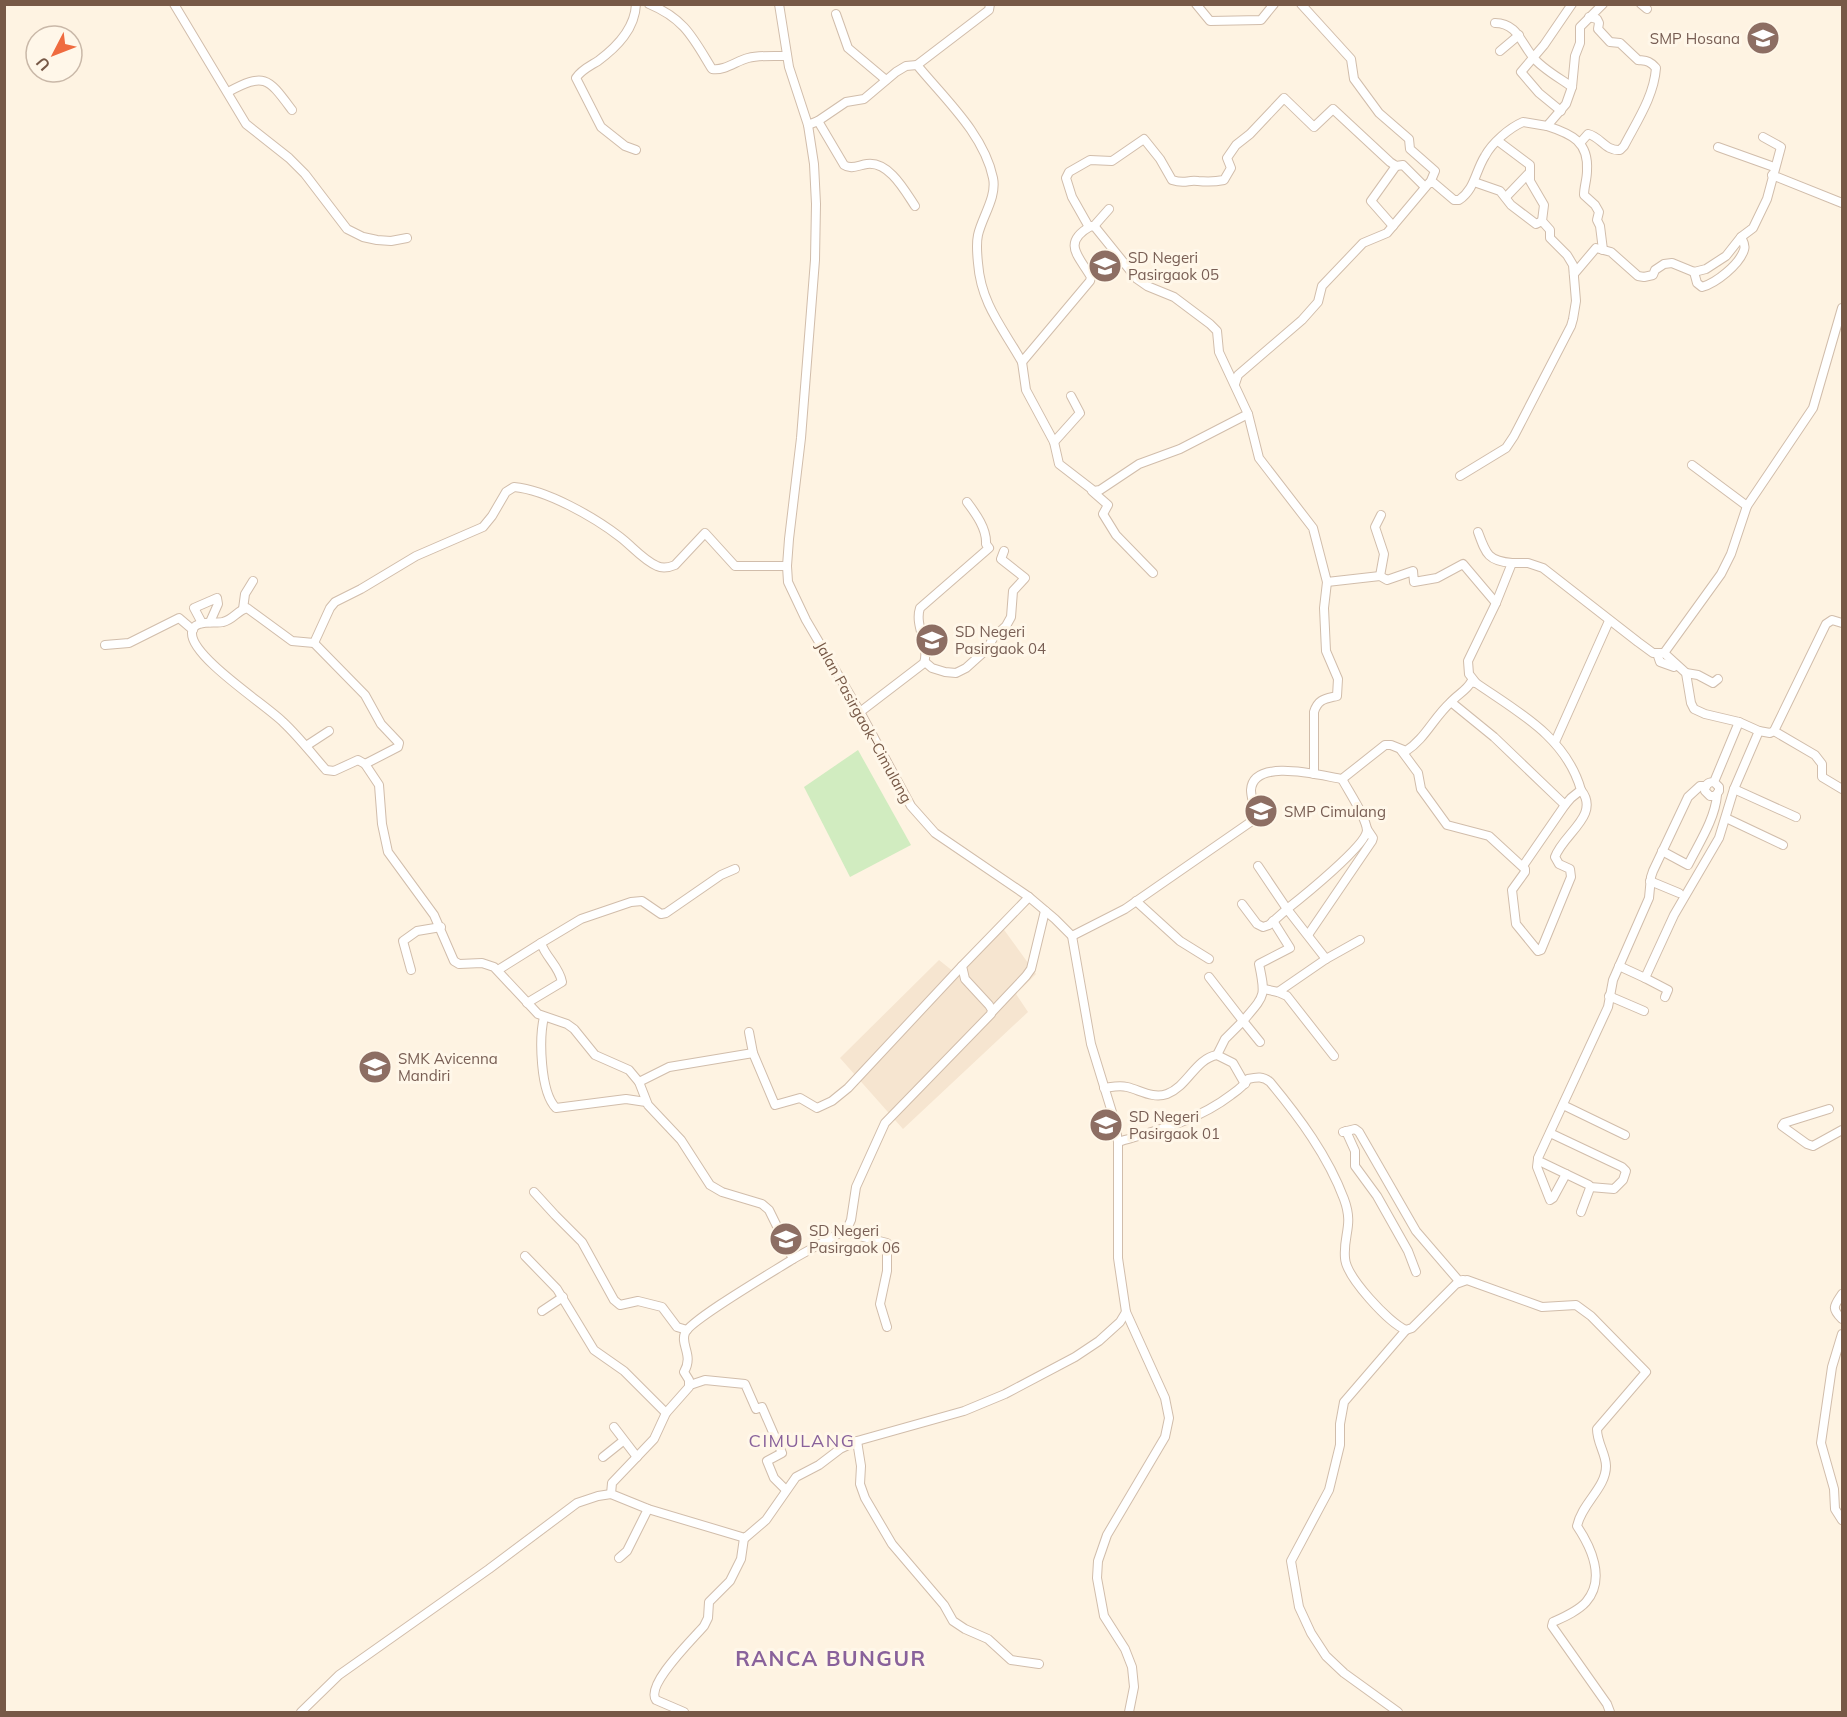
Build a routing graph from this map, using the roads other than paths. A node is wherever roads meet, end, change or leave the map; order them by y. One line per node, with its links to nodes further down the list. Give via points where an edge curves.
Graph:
1 (174, 4): 21 (street)
2 (636, 4): 31 (street, via 624,38 576,78 601,127)
3 (649, 4): 16 (street, via 689,31 712,69 751,57)
4 (779, 4): 16 (street, Jalan Pasirgaok–Cimulang)
5 (990, 4): 18 (street, via 989,10)
6 (1196, 4): 7 (street, via 1210,21 1261,20)
7 (1274, 4)
8 (1301, 4): 36 (street, via 1351,59 1354,79 1379,113 1409,139 1410,149 1435,171)
9 (1604, 4): 12 (street)
10 (1569, 6): 17 (street)
11 (836, 14): 19 (street, via 848,48)
12 (1589, 17): 20 (street, via 1579,29); 29 (street, via 1597,19 1598,29 1610,42 1618,42 1638,60 1647,60 1656,68 1645,108 1620,150 1609,149 1588,134)
13 (1495, 23): 14 (street, via 1510,27)
14 (1519, 35): 15 (street); 17 (street)
15 (1500, 51)
16 (787, 56): 25 (street, Jalan Pasirgaok–Cimulang)
17 (1533, 57): 20 (street); 23 (street, via 1522,73)
18 (917, 65): 19 (street, via 906,66); 50 (street, via 968,127 989,166 994,186 977,242 979,281)
19 (886, 80): 24 (street, via 868,97 846,102)
20 (1572, 87): 23 (street)
21 (228, 93): 22 (street, via 251,81 265,81 274,86); 44 (street, via 246,125 305,174 347,229 377,240)
22 (292, 110)
23 (1561, 111): 26 (street)
24 (818, 121): 25 (street); 39 (street, via 844,165 882,167 899,182)
25 (808, 125): 64 (street, Jalan Pasirgaok–Cimulang, via 815,183 816,246)
26 (1547, 126): 28 (street, via 1523,122); 29 (street)
27 (1762, 137): 33 (street, via 1780,147)
28 (1498, 141): 34 (street, via 1528,162); 35 (street, via 1484,158)
29 (1580, 143): 46 (street, via 1587,163 1584,195 1598,209)
30 (1718, 147): 33 (street)
31 (636, 150)
32 (1396, 166): 36 (street, via 1403,165); 42 (street, via 1371,201); 43 (street, via 1333,109 1314,127 1284,98 1236,145 1227,158 1231,168 1224,180 1183,184 1172,180 1144,139 1112,161 1090,160 1069,172 1068,188)
33 (1773, 171): 38 (street); 45 (street, via 1767,199 1755,226)
34 (1529, 173): 37 (street); 41 (street, via 1544,205)
35 (1474, 182): 36 (street, via 1456,200 1434,183); 37 (street)
36 (1428, 185): 42 (street)
37 (1506, 197): 41 (street, via 1536,224)
38 (1842, 203)
39 (915, 207)
40 (1109, 209): 43 (street)
41 (1542, 221): 48 (street, via 1550,230 1550,238 1572,261)
42 (1393, 226): 51 (street, via 1385,234 1363,243 1321,287 1318,303 1302,321 1238,375)
43 (1092, 227): 50 (street, via 1075,242 1074,248 1090,281); 51 (street, via 1137,279 1174,297 1214,328 1219,352)
44 (407, 237)
45 (1742, 237): 47 (street, via 1726,256 1703,271); 47 (street, via 1743,252 1716,280 1702,287)
46 (1603, 250): 47 (street, via 1611,252 1638,276 1653,275 1660,266 1672,263); 48 (street, via 1596,248)
47 (1694, 272)
48 (1574, 274): 56 (street, via 1576,301 1571,326 1518,431 1506,448)
49 (1842, 308): 59 (street, via 1813,408)
50 (1022, 362): 54 (street, via 1026,390)
51 (1235, 384): 53 (street)
52 (1071, 396): 54 (street, via 1080,413)
53 (1248, 414): 57 (street, via 1180,449 1139,464 1100,490); 68 (street, via 1260,461 1313,528)
54 (1054, 442): 57 (street, via 1060,465)
55 (1692, 465): 59 (street)
56 (1460, 476)
57 (1088, 488): 65 (street, via 1108,505 1103,514 1116,535)
58 (967, 502): 77 (street, via 980,521 989,548 920,608)
59 (1747, 506): 76 (street, via 1724,567)
60 (1381, 515): 66 (street, via 1374,527 1384,554)
61 (1478, 532): 63 (street, via 1490,557)
62 (1004, 551): 77 (street, via 1001,559 1024,578 1013,591 1011,617 1006,626 986,650 956,673 938,670)
63 (1512, 563): 69 (street); 71 (street, via 1528,562 1543,568)
64 (787, 566): 74 (street, via 735,566 704,533 675,565 660,567 573,507 514,487 506,492 483,527 416,556 335,602); 82 (street, Jalan Pasirgaok–Cimulang, via 788,582 796,599)
65 (1153, 573)
66 (1380, 576): 68 (street); 69 (street, via 1387,580 1413,571 1414,582 1437,578 1463,564)
67 (253, 580): 70 (street)
68 (1327, 582): 91 (street, via 1326,651 1338,679 1337,696 1316,704)
69 (1496, 603): 80 (street, via 1468,661 1469,674)
70 (243, 609): 73 (street, via 229,620 206,623); 74 (street, via 249,609 292,641)
71 (1609, 621): 76 (street, via 1644,647); 87 (street)
72 (1842, 623): 86 (street, via 1832,620 1823,627)
73 (193, 630): 75 (street, via 178,618 129,643); 88 (street, via 194,639 214,666 272,712)
74 (314, 643): 90 (street, via 360,689 381,724 399,743)
75 (105, 645)
76 (1660, 653): 78 (street)
77 (925, 662): 82 (street)
78 (1684, 671): 79 (street, via 1713,683); 83 (street, via 1694,709)
79 (1718, 679)
80 (1476, 683): 81 (street, via 1471,682); 87 (street)
81 (1450, 702): 89 (street, via 1418,742); 99 (street, via 1494,737)
82 (860, 712): 110 (street, Jalan Pasirgaok–Cimulang, via 903,795 924,822)
83 (1739, 722): 85 (street); 93 (street)
84 (329, 731): 88 (street)
85 (1759, 731): 86 (street); 95 (street)
86 (1774, 731): 96 (street, via 1815,755 1822,764 1822,777)
87 (1555, 742): 97 (street)
88 (306, 746): 90 (street, via 328,771 358,760)
89 (1401, 750): 92 (street, via 1385,745); 106 (street, via 1418,773 1421,789 1447,825 1489,836)
90 (365, 764): 116 (street, via 380,788 388,852)
91 (1314, 774): 92 (street); 111 (street, via 1268,771 1257,776 1251,787 1255,816 1252,821)
92 (1342, 779): 102 (street)
93 (1714, 782): 94 (street); 98 (street, via 1719,787)
94 (1706, 786): 98 (street, via 1708,795); 104 (street, via 1700,786 1688,797)
95 (1734, 789): 100 (street); 101 (street)
96 (1842, 789)
97 (1581, 790): 99 (street); 106 (street, via 1588,801 1587,813 1555,857 1570,870 1571,877 1539,951 1515,923 1512,891 1526,871)
98 (1717, 795): 104 (street, via 1712,817 1688,865)
99 (1565, 806): 106 (street)
100 (1796, 817)
101 (1726, 818): 103 (street); 128 (street)
102 (1367, 829): 113 (street, via 1345,859); 117 (street, via 1372,841)
103 (1783, 845)
104 (1662, 851): 108 (street)
105 (1258, 866): 113 (street)
106 (1522, 866)
107 (735, 869): 120 (street, via 666,914 642,901 631,902 581,919)
108 (1650, 881): 109 (street); 124 (street, via 1647,903)
109 (1679, 893)
110 (1029, 897): 114 (street, Jalan Pasirgaok–Cimulang); 123 (street)
111 (1136, 901): 118 (street); 121 (street, via 1180,941)
112 (1242, 904): 115 (street, via 1259,926)
113 (1287, 909): 115 (street); 117 (street)
114 (1045, 911): 118 (street, Jalan Pasirgaok–Cimulang); 135 (street, via 1029,973)
115 (1273, 921): 129 (street, via 1290,948 1259,964)
116 (441, 927): 125 (street, via 417,931 403,941); 126 (street, via 456,962 482,963)
117 (1308, 935): 122 (street)
118 (1072, 936): 145 (street, via 1091,1044)
119 (1360, 940): 122 (street)
120 (541, 943): 126 (street); 133 (street, via 562,982)
121 (1209, 959)
122 (1326, 959): 130 (street)
123 (962, 966): 135 (street, via 964,977); 140 (street, via 848,1088 817,1108 800,1098 775,1105)
124 (1619, 966): 128 (street); 131 (street)
125 (411, 970)
126 (498, 970): 133 (street)
127 (1209, 977): 137 (street)
128 (1645, 978): 132 (street, via 1668,990)
129 (1264, 989): 130 (street); 137 (street, via 1260,1002)
130 (1278, 992): 142 (street, via 1290,1000)
131 (1610, 996): 134 (street); 147 (street)
132 (1665, 998)
133 (527, 1003): 136 (street)
134 (1644, 1011)
135 (992, 1012): 158 (street, via 885,1124 858,1181 851,1220)
136 (544, 1017): 143 (street, via 571,1026 595,1055 625,1067); 146 (street, via 540,1060 554,1107 626,1099)
137 (1243, 1021): 139 (street); 141 (street, via 1225,1039)
138 (749, 1032): 140 (street)
139 (1260, 1042)
140 (753, 1053): 143 (street, via 669,1067)
141 (1217, 1055): 144 (street, via 1233,1063); 145 (street, via 1203,1060 1191,1076 1167,1094 1155,1096 1118,1086)
142 (1334, 1056)
143 (639, 1082): 146 (street)
144 (1245, 1084): 152 (street, via 1198,1116); 170 (street, via 1257,1077 1270,1082 1304,1125 1346,1206 1346,1262 1370,1299)
145 (1104, 1088): 152 (street)
146 (646, 1102): 160 (street, via 681,1140 711,1185 767,1208)
147 (1563, 1105): 150 (street); 151 (street)
148 (1829, 1109): 149 (street, via 1782,1126 1813,1146)
149 (1842, 1130)
150 (1550, 1133): 153 (street); 155 (street, via 1625,1170 1623,1180 1614,1189)
151 (1625, 1135)
152 (1118, 1142): 166 (street, via 1117,1249)
153 (1538, 1159): 154 (street); 154 (street, via 1537,1167 1550,1200)
154 (1566, 1174): 155 (street)
155 (1590, 1187): 157 (street)
156 (534, 1192): 169 (street, via 582,1242 614,1300 620,1305 638,1301 662,1307 677,1327)
157 (1581, 1212)
158 (844, 1232): 160 (street); 168 (street, via 887,1243 887,1272 880,1301)
159 (525, 1256): 164 (street)
160 (793, 1259): 169 (street)
161 (1416, 1272): 162 (street, via 1377,1196 1355,1166 1355,1152 1344,1131 1355,1129 1364,1138 1416,1232 1449,1271 1459,1281)
162 (1463, 1280): 170 (street); 190 (street, via 1542,1307 1576,1305 1646,1372 1598,1429 1597,1440 1606,1465 1600,1486 1584,1507 1577,1526 1594,1561 1595,1579 1587,1600 1552,1626)
163 (1842, 1294): 167 (street, via 1834,1311)
164 (563, 1297): 165 (street); 173 (street, via 594,1350 624,1371)
165 (542, 1311)
166 (1126, 1312): 176 (street, via 1099,1341 1005,1394 964,1411); 188 (street, via 1165,1398 1169,1418 1165,1437 1107,1535 1098,1561 1104,1616 1129,1656 1134,1674)
167 (1842, 1319)
168 (887, 1327)
169 (687, 1330): 172 (street, via 684,1337 688,1363 684,1372)
170 (1406, 1330): 189 (street, via 1344,1402 1340,1445 1329,1490 1291,1561 1299,1607 1326,1656)
171 (1842, 1334): 182 (street, via 1832,1367 1821,1443 1835,1509)
172 (690, 1385): 173 (street); 179 (street, via 705,1380 745,1384 756,1409 762,1407 782,1453 767,1461 774,1478)
173 (666, 1413): 178 (street, via 654,1439)
174 (614, 1428): 175 (street)
175 (623, 1441): 177 (street); 178 (street)
176 (857, 1441): 179 (street, via 802,1473); 185 (street, via 860,1484 865,1498 892,1544 953,1621 988,1639 1011,1660)
177 (603, 1457)
178 (637, 1457): 180 (street, via 612,1483)
179 (786, 1490): 183 (street, via 766,1520)
180 (611, 1494): 181 (street); 186 (street, via 568,1509 339,1675)
181 (648, 1509): 183 (street); 184 (street, via 627,1551)
182 (1842, 1520)
183 (744, 1538): 187 (street, via 741,1559 730,1581 709,1602 704,1626 654,1689 656,1700)
184 (619, 1558)
185 (1039, 1664)
186 (301, 1713)
187 (684, 1713)
188 (1129, 1713)
189 (1398, 1713)
190 (1610, 1713)

